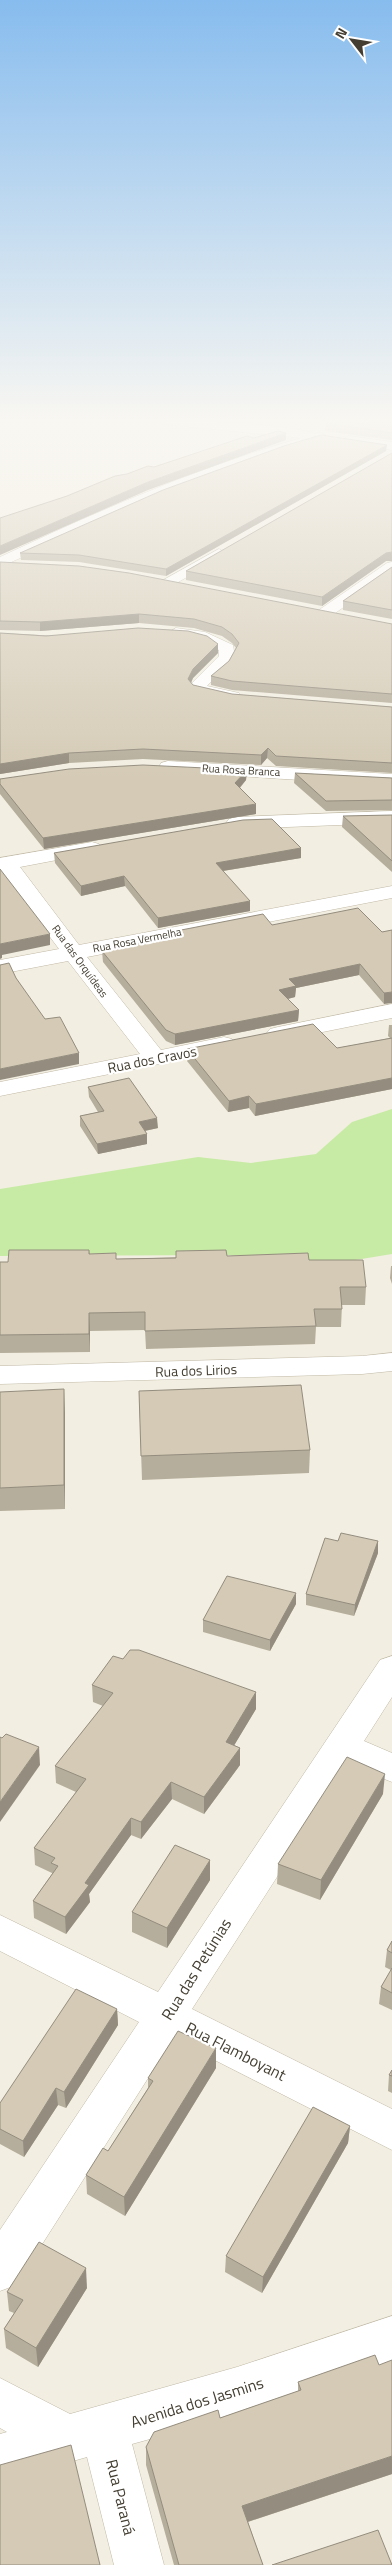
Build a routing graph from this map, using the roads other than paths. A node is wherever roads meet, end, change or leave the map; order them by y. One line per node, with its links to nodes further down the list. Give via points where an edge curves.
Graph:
1 (47, 541): 3 (street)
2 (231, 546): 5 (street)
3 (0, 563)
4 (392, 566): 6 (street)
5 (168, 582)
6 (325, 613)
7 (160, 632): 8 (street, via 199,635 228,648 227,658 199,684 200,689)
8 (250, 698)
9 (152, 767): 10 (street, Rua Rosa Branca)
10 (392, 780)
11 (392, 817): 12 (street, via 243,822)
12 (215, 826)
13 (110, 844): 14 (street)
14 (3, 863): 16 (street, Rua das Orquídeas)
15 (392, 892): 16 (street, Rua Rosa Vermelha)
16 (73, 952): 17 (street, Rua Rosa Vermelha); 19 (street, Rua das Orquídeas)
17 (0, 967)
18 (392, 1011): 19 (street, Rua dos Cravos)
19 (156, 1058): 20 (street, Rua dos Cravos)
20 (0, 1089)
21 (392, 1362): 22 (street, Rua dos Lirios)
22 (0, 1375)
23 (392, 1669): 24 (street, Rua das Petúnias)
24 (340, 1746): 25 (street); 27 (street, Rua das Petúnias)
25 (392, 1768)
26 (0, 1932): 27 (street, Rua Flamboyant)
27 (166, 2016): 28 (street, Rua Flamboyant); 29 (street, Rua das Petúnias)
28 (392, 2130)
29 (0, 2269)
30 (392, 2339): 32 (street, Avenida dos Jasmins, via 237,2391)
31 (0, 2402): 32 (street)
32 (85, 2434): 33 (street, Avenida dos Jasmins); 34 (street, Rua Paraná)
33 (0, 2458)
34 (139, 2565)

